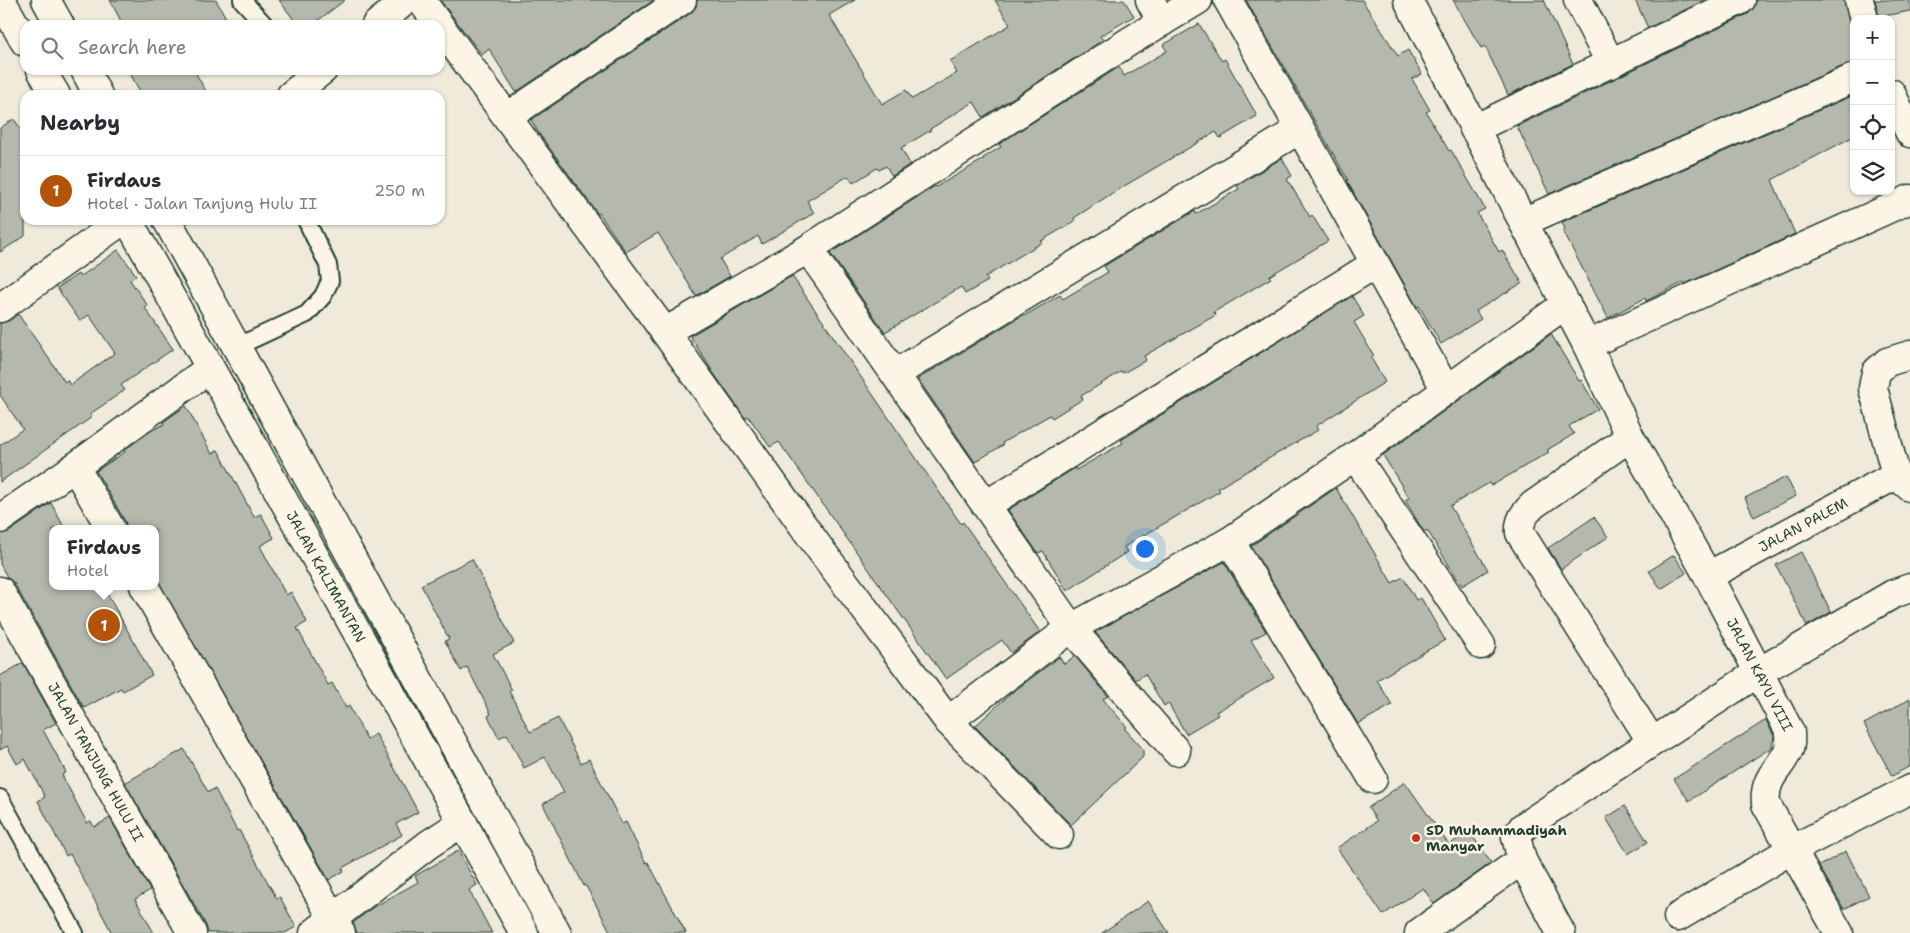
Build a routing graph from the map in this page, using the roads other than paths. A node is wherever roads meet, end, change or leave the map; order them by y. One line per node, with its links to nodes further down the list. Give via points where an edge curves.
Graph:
1 (1, 0): 19 (street)
2 (46, 0): 15 (street)
3 (242, 0): 16 (lane)
4 (406, 0): 17 (street)
5 (421, 0): 18 (street)
6 (682, 0): 30 (street)
7 (1198, 0): 13 (street)
8 (1228, 0): 31 (street)
9 (1408, 0): 32 (street, JALAN KAYU VIII)
10 (1578, 0): 21 (street)
11 (1741, 0): 21 (street)
12 (1859, 0): 14 (street)
13 (1156, 11): 40 (street)
14 (1863, 15)
15 (57, 20)
16 (260, 20)
17 (382, 20)
18 (436, 20)
19 (20, 33)
20 (445, 33): 30 (street)
21 (1611, 64): 32 (street)
22 (44, 75): 26 (street)
23 (87, 75): 27 (street)
24 (312, 75): 28 (street)
25 (1850, 80): 35 (street)
26 (53, 90)
27 (95, 90)
28 (296, 90)
29 (1895, 102): 33 (street)
30 (507, 117): 44 (street)
31 (1300, 128): 41 (street); 49 (street)
32 (1474, 129): 35 (street, JALAN KAYU VIII)
33 (1910, 133)
34 (1910, 199): 45 (street)
35 (1523, 222): 42 (street, JALAN KAYU VIII)
36 (116, 225): 43 (street)
37 (131, 225): 48 (street, JALAN KALIMANTAN)
38 (170, 225): 46 (street)
39 (308, 225): 46 (lane, via 328,265 330,281 323,296 307,314)
40 (808, 249): 44 (street); 49 (street)
41 (1375, 264): 50 (street); 55 (street)
42 (1566, 304): 45 (street, JALAN KAYU VIII); 50 (street)
43 (0, 308)
44 (665, 332): 68 (street)
45 (1587, 345): 51 (street, JALAN KAYU VIII)
46 (236, 347): 63 (street)
47 (1910, 355): 54 (street, JALAN PALEM, via 1887,362 1876,372 1873,388)
48 (210, 368): 53 (street); 65 (street, JALAN KALIMANTAN)
49 (895, 374): 55 (street)
50 (1446, 390): 52 (street)
51 (1630, 438): 59 (street, JALAN KAYU VIII); 69 (street, via 1533,505 1522,516 1520,533)
52 (1355, 456): 58 (street); 66 (street)
53 (76, 467): 56 (street); 57 (street)
54 (1903, 481): 59 (street, JALAN PALEM, via 1870,490)
55 (986, 506): 64 (street)
56 (0, 518)
57 (109, 525)
58 (1230, 541): 64 (street); 71 (street)
59 (1708, 576): 67 (street, JALAN KAYU VIII)
60 (1910, 588): 67 (street, via 1893,594)
61 (146, 590): 79 (street)
62 (0, 591): 81 (street, JALAN TANJUNG HULU II)
63 (388, 625): 65 (street); 83 (street)
64 (1071, 628): 68 (street); 70 (street)
65 (361, 640): 74 (street, JALAN KALIMANTAN)
66 (1481, 645)
67 (1759, 672): 69 (street); 76 (street, JALAN KAYU VIII, via 1790,732 1789,748 1768,782 1765,793 1766,804)
68 (948, 721): 75 (street)
69 (1652, 742): 77 (street, via 1523,827 1516,838)
70 (1176, 752)
71 (1374, 779)
72 (1910, 789): 76 (street)
73 (0, 798): 80 (lane)
74 (463, 822): 79 (street, via 429,844); 82 (street, JALAN KALIMANTAN)
75 (1058, 836)
76 (1791, 850): 78 (street); 86 (street, JALAN KAYU VIII)
77 (1522, 860): 84 (street); 85 (street)
78 (1678, 917)
79 (330, 928)
80 (75, 933)
81 (192, 933)
82 (524, 933)
83 (557, 933)
84 (1419, 933)
85 (1561, 933)
86 (1839, 933)

